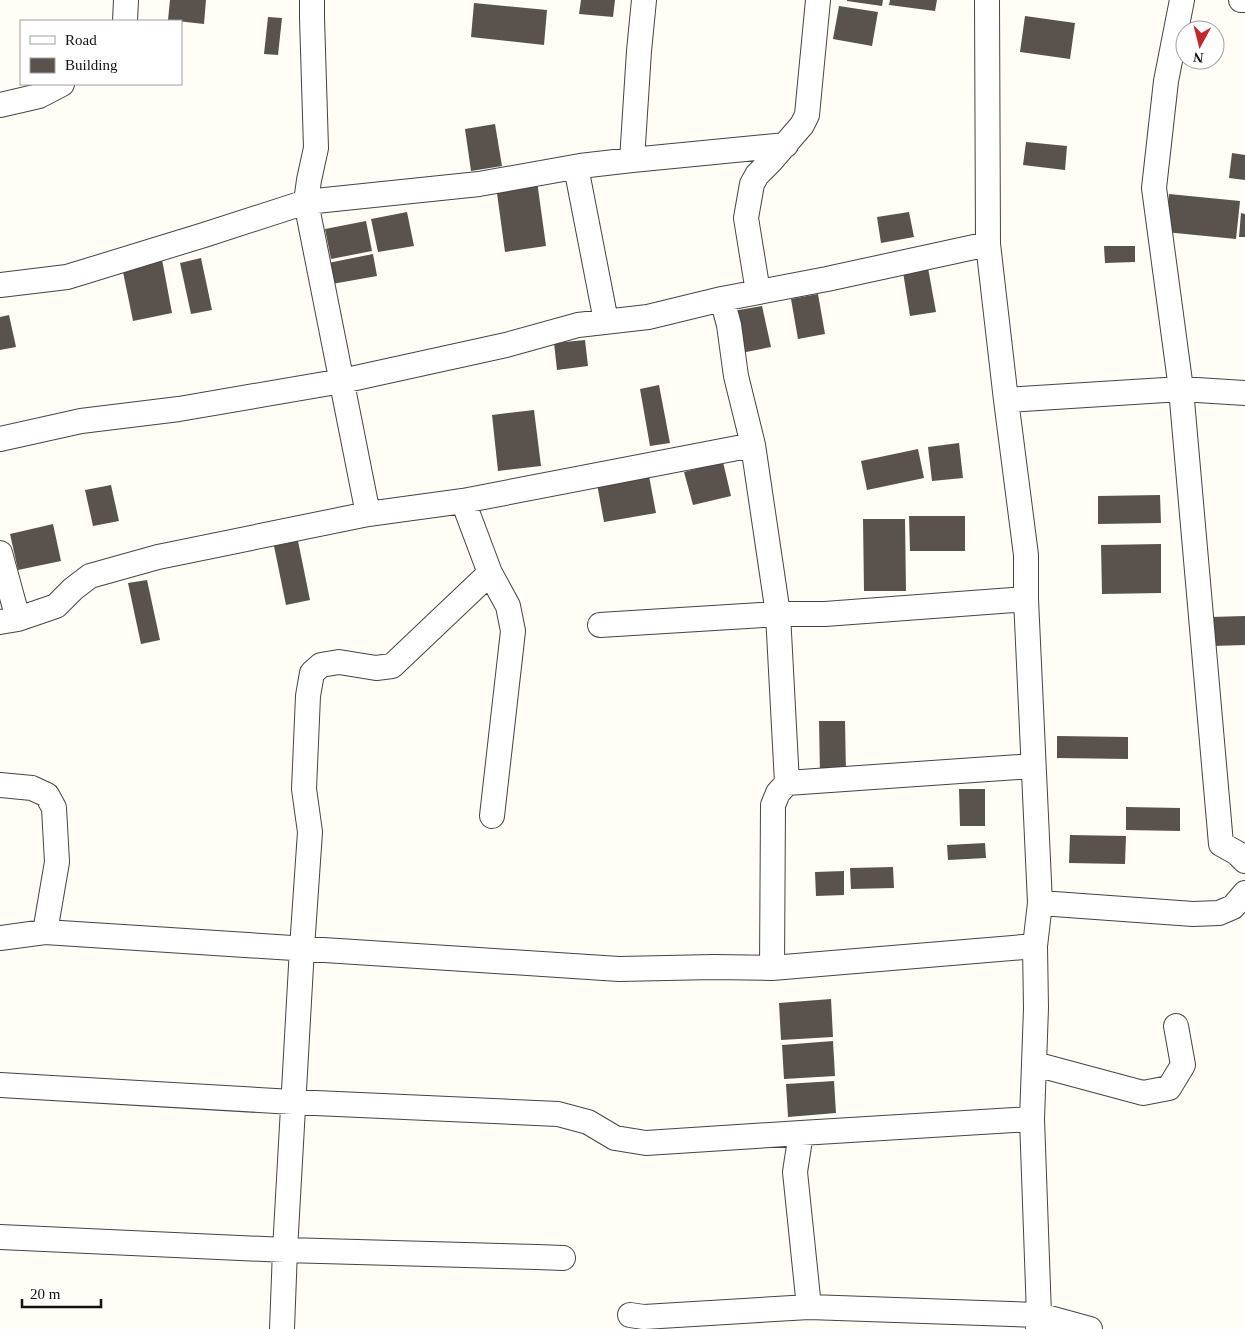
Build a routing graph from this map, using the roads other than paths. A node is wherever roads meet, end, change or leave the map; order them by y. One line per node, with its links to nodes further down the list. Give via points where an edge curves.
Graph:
1 (126, 0): 9 (street)
2 (312, 0): 15 (street, via 316,148)
3 (644, 0): 13 (street)
4 (818, 0): 12 (street, via 807,115)
5 (987, 0): 16 (street)
6 (1182, 0): 22 (street, via 1166,81 1154,188)
7 (1241, 0): 8 (street)
8 (1245, 0)
9 (125, 20)
10 (60, 85): 11 (street, via 39,96)
11 (0, 105)
12 (786, 144): 13 (street); 18 (street, via 756,175 752,184 746,218)
13 (632, 160): 14 (street)
14 (576, 167): 15 (street, via 479,184); 20 (street)
15 (306, 202): 17 (street, via 67,277); 21 (street)
16 (988, 244): 18 (street); 24 (street)
17 (0, 285)
18 (758, 292): 19 (street)
19 (722, 299): 20 (street, via 648,317); 26 (street)
20 (606, 321): 21 (street)
21 (342, 381): 25 (street, via 80,422); 28 (street)
22 (1182, 389): 23 (street); 24 (street); 39 (street, via 1221,844)
23 (1245, 393)
24 (1006, 400): 31 (street, via 1026,554)
25 (0, 439)
26 (753, 445): 27 (street); 32 (street)
27 (463, 501): 28 (street); 30 (street)
28 (368, 514): 33 (street, via 158,558 90,576 56,606)
29 (0, 553): 33 (street)
30 (490, 573): 38 (street, via 508,606 513,631); 45 (street, via 392,666 376,668 339,662 320,665 312,674 304,789 310,832)
31 (1026, 599): 32 (street, via 825,614); 35 (street)
32 (778, 614): 34 (street); 36 (street)
33 (9, 621)
34 (600, 625)
35 (1033, 766): 36 (street); 41 (street)
36 (787, 783): 46 (street, via 773,805)
37 (0, 785): 42 (street, via 32,788 47,795 54,808 57,862)
38 (492, 816)
39 (1245, 861)
40 (1245, 893): 41 (street, via 1233,906 1219,913)
41 (1040, 903): 44 (street)
42 (45, 932): 43 (street); 45 (street)
43 (0, 938)
44 (1035, 946): 46 (street); 48 (street)
45 (302, 948): 46 (street, via 619,969); 50 (street)
46 (772, 968)
47 (1176, 1026): 48 (street, via 1183,1065 1169,1088 1143,1093)
48 (1034, 1064): 51 (street)
49 (0, 1085): 50 (street)
50 (293, 1102): 52 (street, via 558,1114 588,1122 614,1138 646,1143); 54 (street)
51 (1032, 1119): 52 (street); 58 (street)
52 (801, 1132): 56 (street, via 795,1172)
53 (0, 1237): 54 (street)
54 (285, 1250): 55 (street); 59 (street)
55 (563, 1258)
56 (809, 1307): 57 (street); 58 (street)
57 (630, 1316)
58 (1039, 1322): 60 (street)
59 (282, 1329)
60 (1090, 1329)

